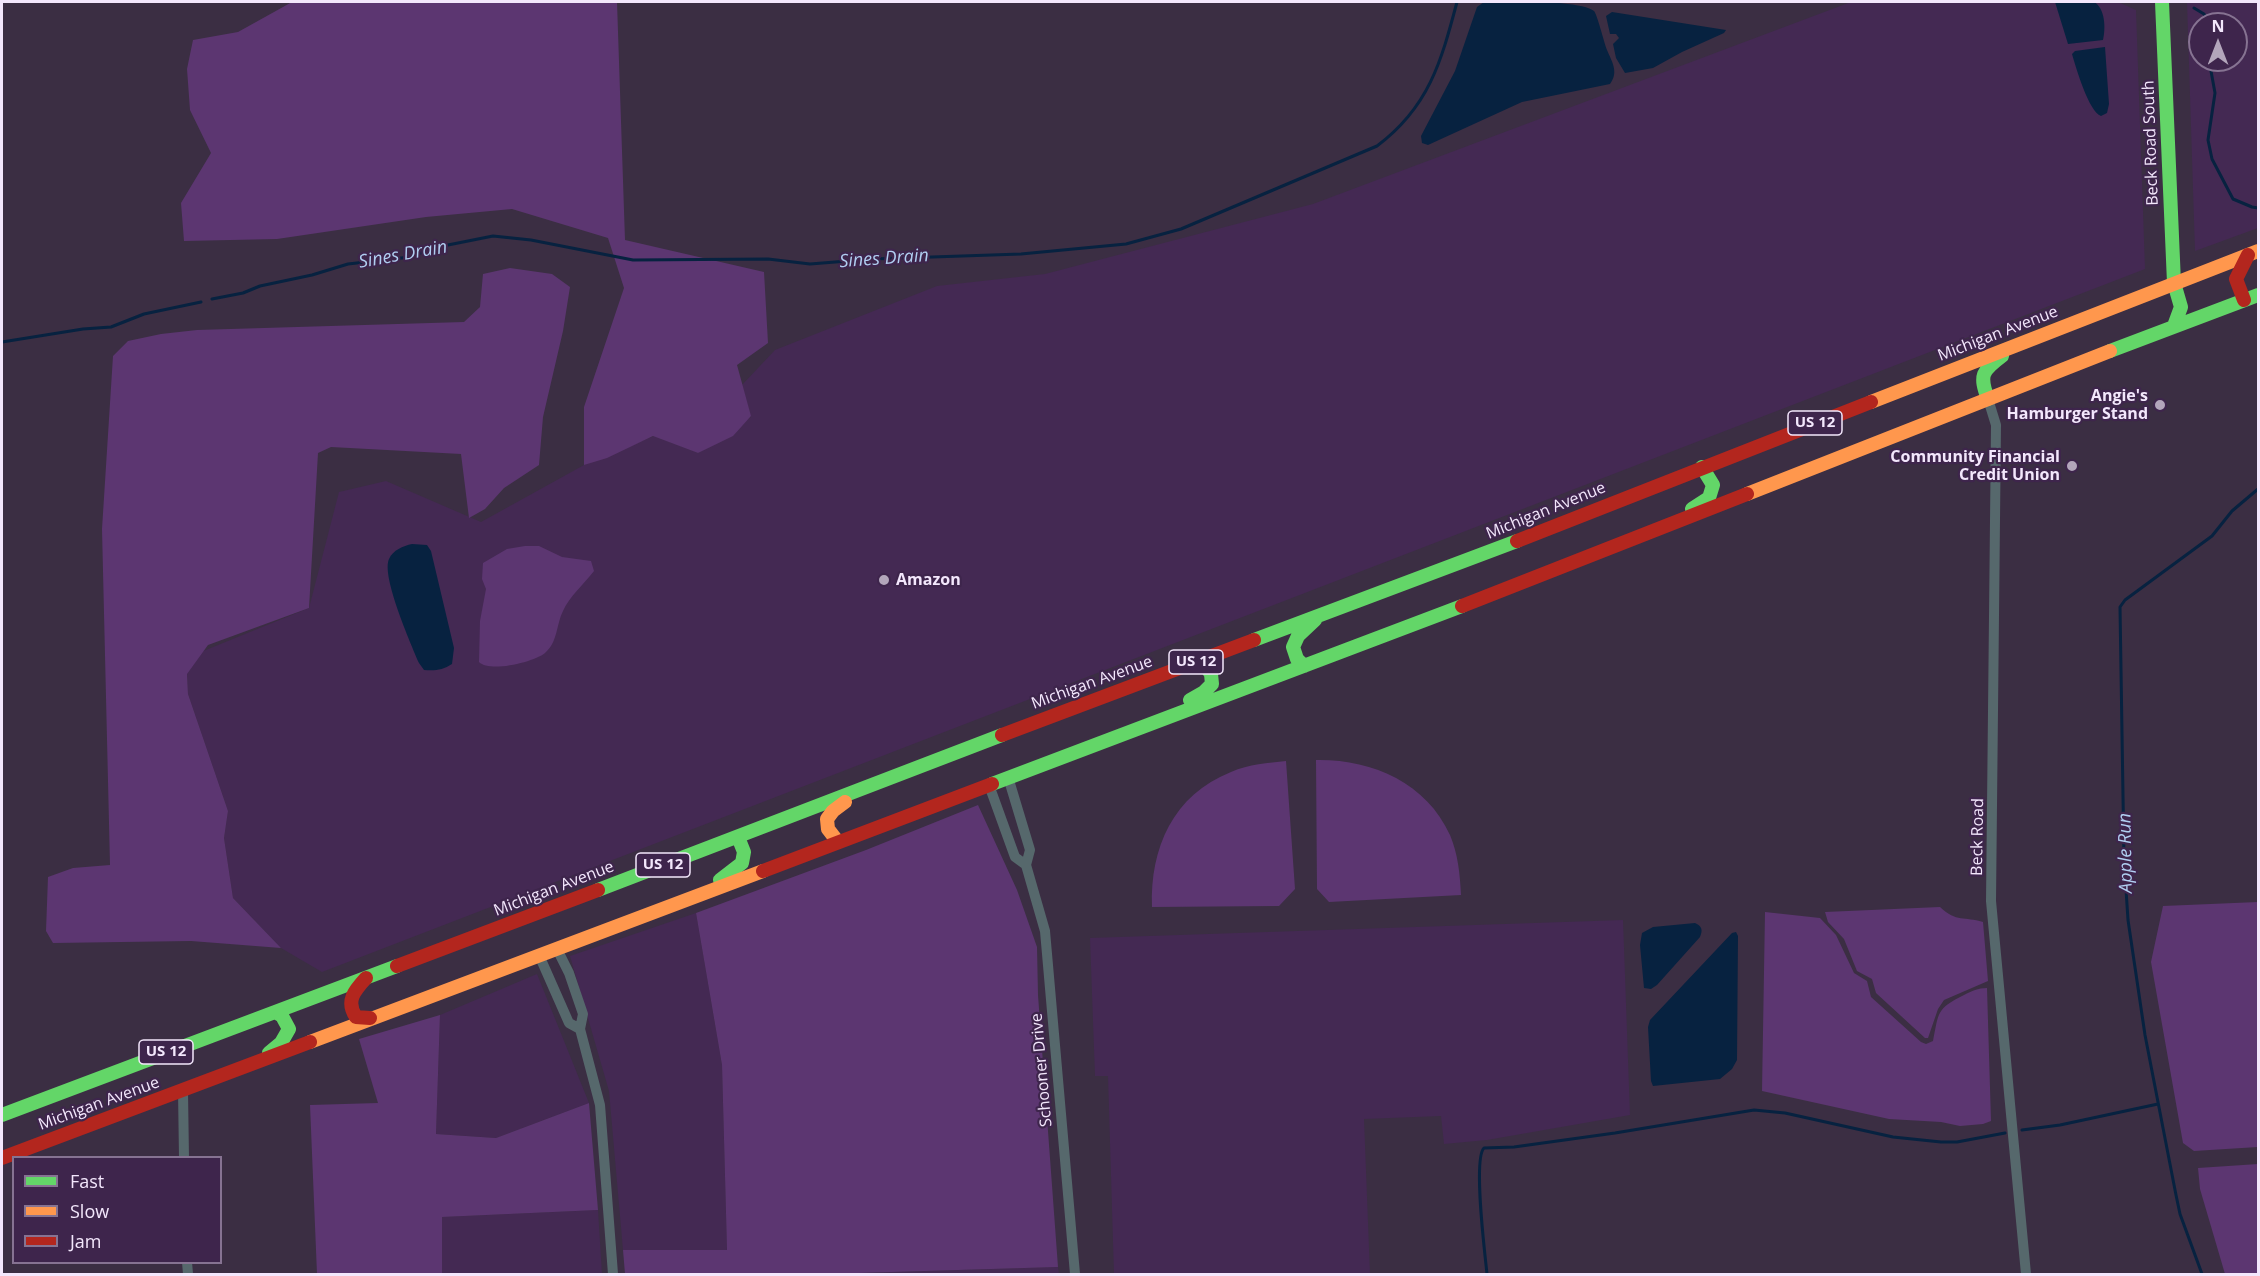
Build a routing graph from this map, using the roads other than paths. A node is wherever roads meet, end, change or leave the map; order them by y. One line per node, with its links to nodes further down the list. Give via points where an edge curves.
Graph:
1 (2162, 2): 3 (main road, Beck Road South)
2 (2253, 253): 3 (main road, Michigan Avenue / US 12); 5 (main road, via 2236,279)
3 (2174, 283): 6 (main road, Beck Road South, via 2181,307); 7 (main road, Michigan Avenue / US 12)
4 (2259, 295): 5 (main road, Michigan Avenue / US 12)
5 (2244, 300): 6 (main road, Michigan Avenue / US 12)
6 (2174, 326): 8 (main road, Michigan Avenue / US 12)
7 (2020, 343): 8 (main road, via 1985,368 1981,382); 9 (main road, Michigan Avenue / US 12)
8 (1988, 399): 10 (main road, Michigan Avenue / US 12); 35 (street, Beck Road, via 1996,425 1991,901)
9 (1702, 467): 10 (main road, via 1713,485 1709,498); 11 (main road, Michigan Avenue / US 12)
10 (1666, 526): 13 (main road, Michigan Avenue / US 12)
11 (1320, 615): 12 (main road, Michigan Avenue / US 12); 13 (main road, via 1293,644 1294,657)
12 (1201, 660): 14 (main road, via 1213,677 1208,691); 17 (main road, Michigan Avenue / US 12)
13 (1304, 666): 14 (main road, Michigan Avenue / US 12)
14 (1142, 726): 15 (main road, Michigan Avenue / US 12)
15 (1008, 777): 16 (main road, Michigan Avenue / US 12); 20 (street, Schooner Drive, via 1030,850)
16 (988, 785): 19 (main road, Michigan Avenue / US 12); 20 (street, Schooner Drive, via 1015,857)
17 (857, 792): 18 (main road, Michigan Avenue / US 12); 19 (main road, via 826,818 829,832)
18 (738, 837): 21 (main road, via 746,855 743,863); 24 (main road, Michigan Avenue / US 12)
19 (838, 842): 21 (main road, Michigan Avenue / US 12)
20 (1026, 865): 34 (street, Schooner Drive, via 1045,931)
21 (697, 896): 22 (main road, Michigan Avenue / US 12)
22 (557, 949): 23 (main road, Michigan Avenue / US 12); 27 (street, via 583,1014)
23 (539, 955): 26 (main road, Michigan Avenue / US 12); 27 (street, via 569,1023)
24 (369, 975): 25 (main road, Michigan Avenue / US 12); 26 (main road, via 352,994 350,1005 357,1017)
25 (275, 1012): 28 (main road, via 286,1022 287,1037 281,1046); 30 (main road, Michigan Avenue / US 12)
26 (370, 1018): 28 (main road, Michigan Avenue / US 12)
27 (580, 1029): 33 (street, via 600,1105)
28 (245, 1068): 29 (main road, Michigan Avenue / US 12)
29 (183, 1090): 31 (street); 32 (main road, Michigan Avenue / US 12)
30 (2, 1115)
31 (184, 1156)
32 (2, 1158)
33 (613, 1275)
34 (1075, 1275)
35 (2026, 1275)

